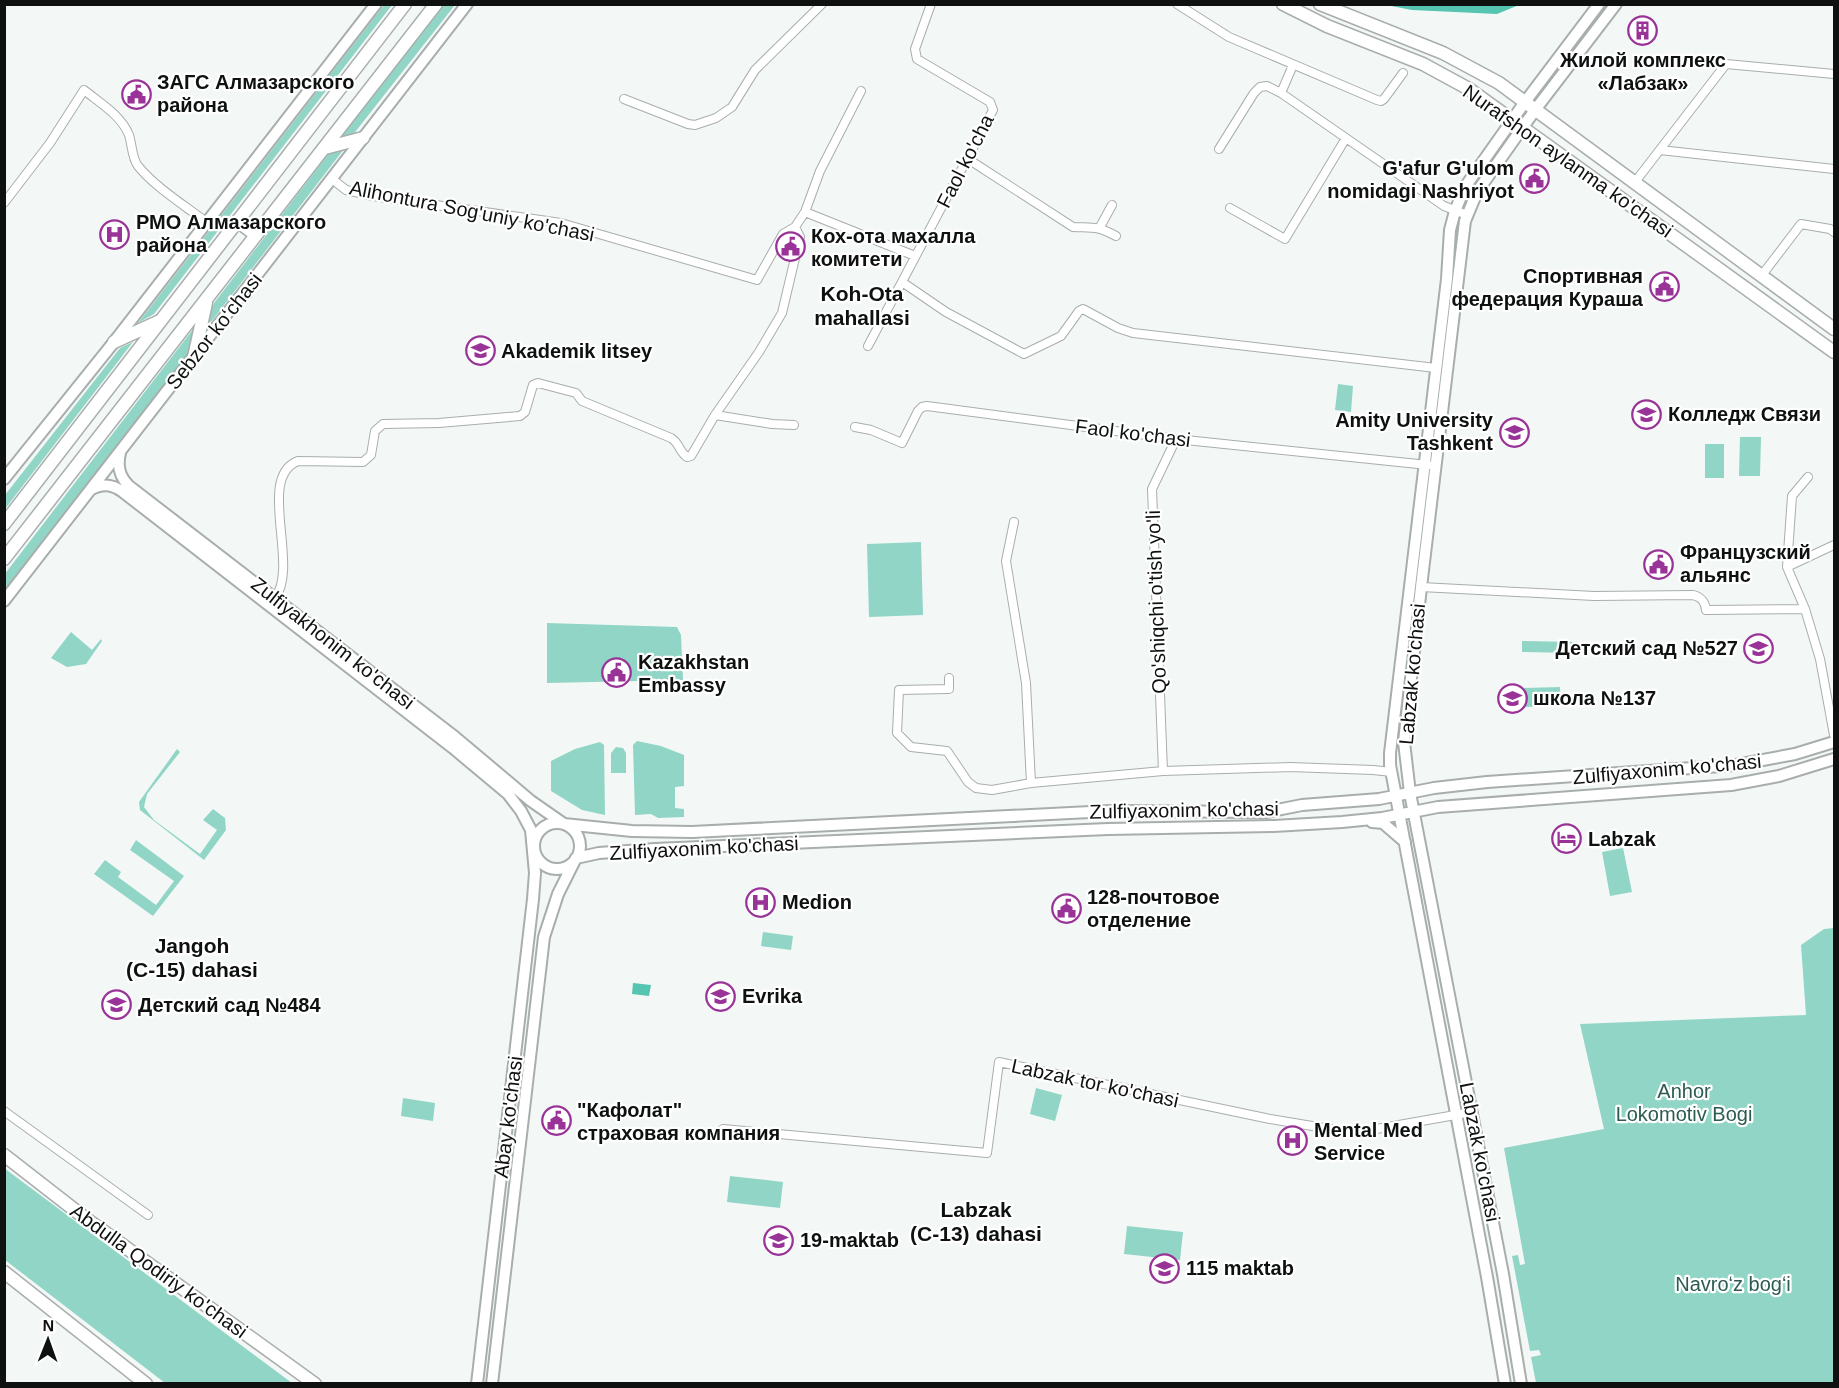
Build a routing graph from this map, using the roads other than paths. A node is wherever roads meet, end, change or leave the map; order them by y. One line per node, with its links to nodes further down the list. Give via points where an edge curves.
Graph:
1 (376, 4): 40 (main road)
2 (405, 4): 39 (main road)
3 (436, 4): 26 (main road, Sebzor ko‘chasi)
4 (467, 4): 24 (main road, Sebzor ko‘chasi)
5 (822, 4): 19 (street, via 755,70 732,107 716,118 688,124)
6 (931, 4): 29 (street, Faol ko'cha, via 915,49 917,59 993,107)
7 (1177, 4): 14 (street, via 1229,37)
8 (1282, 4): 13 (main road, Nurafshon aylanma ko'chasi)
9 (1320, 4): 12 (main road, Nurafshon aylanma ko'chasi)
10 (1599, 4): 20 (main road, Labzak ko'chasi)
11 (1616, 4): 21 (main road, Labzak ko'chasi)
12 (1385, 30): 13 (main road, via 1387,39); 20 (main road, Nurafshon aylanma ko'chasi, via 1471,66)
13 (1380, 45): 22 (main road, Nurafshon aylanma ko'chasi, via 1432,68)
14 (1293, 65): 15 (street, via 1381,101); 18 (street)
15 (1403, 73)
16 (1834, 74): 28 (street, via 1726,64)
17 (861, 91): 37 (street, via 820,171)
18 (1281, 93): 25 (street); 27 (street, via 1260,87)
19 (624, 99)
20 (1525, 102): 21 (main road, Nurafshon aylanma ko'chasi); 22 (main road, Labzak ko'chasi)
21 (1536, 110): 23 (main road, Labzak ko'chasi); 32 (main road, Nurafshon aylanma ko'chasi)
22 (1512, 119): 23 (main road, Nurafshon aylanma ko'chasi); 36 (main road, Labzak ko'chasi, via 1470,180)
23 (1523, 127): 38 (main road, Labzak ko'chasi, via 1476,192); 49 (main road, Nurafshon aylanma ko'chasi)
24 (363, 138): 26 (main road); 31 (main road, Sebzor ko‘chasi)
25 (1346, 138): 35 (street, via 1285,238); 36 (street)
26 (325, 148): 44 (main road, Sebzor ko‘chasi)
27 (1219, 149)
28 (1660, 150): 30 (street); 32 (street)
29 (968, 159): 42 (street, via 1073,227); 46 (street, Faol ko'cha)
30 (1834, 169)
31 (332, 179): 41 (street, Alihontura Sog'uniy ko'chasi, via 346,190 373,196 561,223 757,280 783,234); 57 (main road, Sebzor ko‘chasi)
32 (1635, 182): 47 (main road, Nurafshon aylanma ko'chasi)
33 (4, 203): 40 (street, via 84,90 124,125 136,165)
34 (1112, 205): 42 (street)
35 (1230, 208)
36 (1455, 211): 38 (street); 58 (main road, Labzak ko'chasi)
37 (806, 212): 41 (street); 46 (street)
38 (1467, 215): 65 (main road, Labzak ko'chasi)
39 (237, 221): 44 (main road); 52 (main road)
40 (206, 222): 54 (main road)
41 (795, 227): 59 (street, via 800,237 782,313)
42 (1100, 227): 45 (street)
43 (1834, 232): 48 (street, via 1801,224)
44 (256, 235): 51 (main road, Sebzor ko‘chasi)
45 (1116, 236)
46 (915, 256): 50 (street, Faol ko'cha)
47 (1743, 261): 48 (main road, Nurafshon aylanma ko'chasi); 49 (main road, via 1731,264)
48 (1762, 275): 53 (main road, Nurafshon aylanma ko'chasi)
49 (1731, 277): 56 (main road, Nurafshon aylanma ko'chasi)
50 (902, 282): 55 (street, Faol ko'cha); 58 (street, via 946,312 1024,354 1061,336 1079,311 1087,309 1133,333)
51 (206, 299): 57 (main road); 72 (main road, Sebzor ko‘chasi)
52 (163, 319): 54 (main road); 70 (main road)
53 (1834, 329)
54 (114, 342): 67 (main road)
55 (868, 346)
56 (1834, 352)
57 (194, 357): 63 (main road, Sebzor ko‘chasi)
58 (1436, 368): 64 (main road, Labzak ko'chasi)
59 (715, 415): 60 (street); 75 (street, via 693,454 687,457 671,438 582,401 576,393 538,383 520,416 383,424 375,431 371,455 363,462 298,461 281,475 283,583)
60 (794, 425)
61 (855, 427): 62 (street, Faol ko'chasi, via 902,443 918,411 927,406)
62 (1176, 439): 64 (street, Faol ko'chasi); 84 (street, Qo'shiqchi o'tish yo'li, via 1152,489)
63 (120, 453): 68 (main road, Sebzor ko‘chasi); 75 (main road, Zulfiyakhonim ko'chasi, via 119,470 129,486)
64 (1424, 464): 65 (street, Faol ko'chasi); 85 (main road, Labzak ko'chasi, via 1390,753)
65 (1435, 466): 74 (main road, Labzak ko'chasi)
66 (1808, 477): 73 (street, via 1793,494)
67 (4, 479)
68 (90, 490): 76 (main road, Sebzor ko‘chasi); 96 (main road, Zulfiyakhonim ko'chasi, via 116,487 453,748 514,801 531,830)
69 (1014, 522): 87 (street, via 1006,561 1026,683)
70 (4, 524)
71 (1834, 545): 73 (street)
72 (4, 559)
73 (1787, 567): 77 (street)
74 (1420, 587): 77 (street, via 1594,596 1692,595 1706,603 1706,610); 89 (main road, Labzak ko'chasi, via 1404,742)
75 (275, 598): 94 (main road, Zulfiyakhonim ko'chasi)
76 (4, 601)
77 (1805, 609): 79 (street, via 1820,659)
78 (949, 678): 87 (street, via 948,689 899,690 897,733 911,747 946,751 976,788 992,790)
79 (1834, 735)
80 (1834, 742): 81 (main road, Zulfiyaxonim ko'chasi)
81 (1774, 759): 83 (main road, Zulfiyaxonim ko'chasi); 86 (main road)
82 (1834, 759): 86 (main road, Zulfiyaxonim ko'chasi)
83 (1721, 767): 88 (main road); 89 (main road, Zulfiyaxonim ko'chasi, via 1487,782)
84 (1163, 771): 85 (street, via 1290,767); 87 (street)
85 (1392, 772): 90 (main road, Labzak ko'chasi)
86 (1779, 776): 88 (main road, Zulfiyaxonim ko'chasi)
87 (1031, 783)
88 (1722, 785): 91 (main road, Zulfiyaxonim ko'chasi, via 1438,807)
89 (1410, 793): 90 (main road, Zulfiyaxonim ko'chasi); 91 (main road, Labzak ko'chasi)
90 (1396, 795): 92 (main road, Labzak ko'chasi); 94 (main road, Zulfiyaxonim ko'chasi, via 1267,812 1110,811 692,832)
91 (1414, 813): 92 (main road, Zulfiyaxonim ko'chasi); 101 (main road, Labzak ko'chasi)
92 (1400, 815): 93 (main road, Zulfiyaxonim ko'chasi); 95 (main road, Labzak ko'chasi)
93 (1357, 822): 95 (main road, via 1383,823); 97 (main road, Zulfiyaxonim ko'chasi, via 655,849)
94 (564, 824): 96 (main road, via 542,828); 97 (main road, via 579,838)
95 (1405, 842): 102 (main road, Labzak ko'chasi)
96 (534, 849): 97 (main road, via 541,863 556,869); 98 (main road, Abay ko'chasi, via 533,899)
97 (576, 858): 99 (main road, Abay ko'chasi, via 558,894 544,937)
98 (512, 1089): 99 (main road); 111 (main road, Abay ko'chasi)
99 (526, 1089): 112 (main road, Abay ko'chasi)
100 (4, 1110): 105 (street)
101 (1472, 1112): 102 (street, Labzak tor ko'chasi); 107 (main road, Labzak ko'chasi)
102 (1457, 1114): 103 (street, Labzak tor ko'chasi, via 1354,1133 999,1062 987,1153); 108 (main road, Labzak ko'chasi)
103 (723, 1129)
104 (4, 1155): 110 (main road, Abdulla Qodiriy ko'chasi)
105 (148, 1215)
106 (4, 1272): 109 (main road)
107 (1503, 1274): 108 (main road); 114 (main road, Labzak ko'chasi)
108 (1487, 1277): 113 (main road, Labzak ko'chasi)
109 (146, 1383)
110 (315, 1383)
111 (477, 1383)
112 (492, 1383)
113 (1505, 1383)
114 (1521, 1383)

